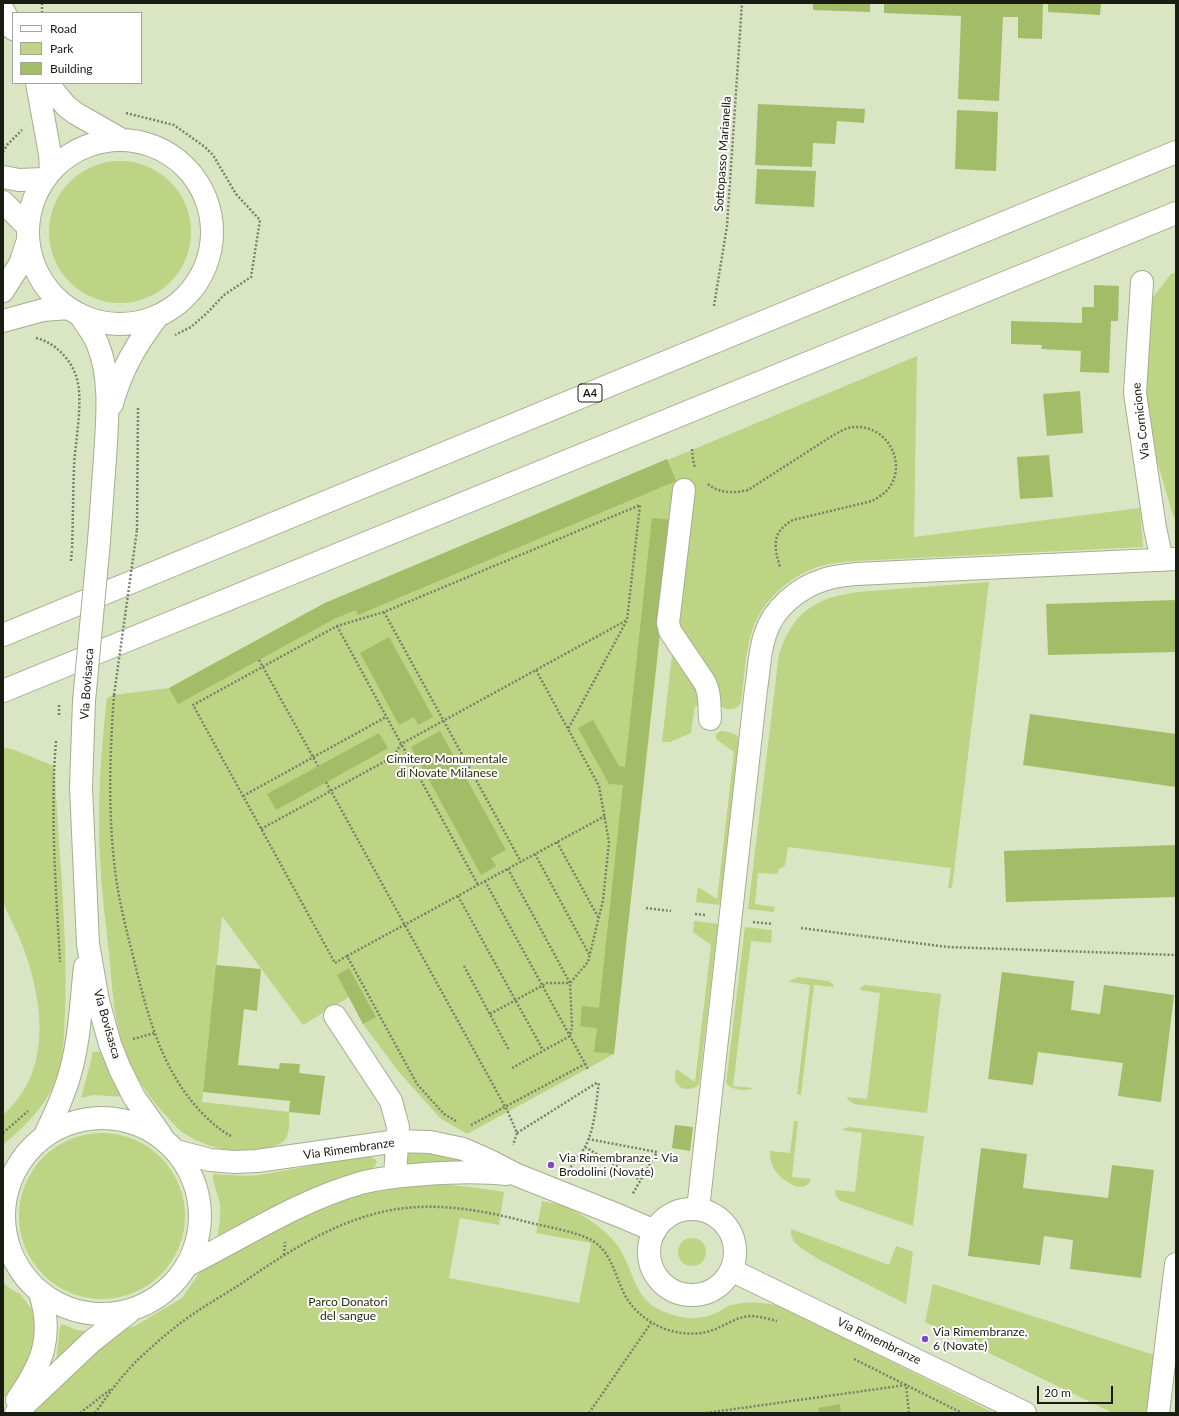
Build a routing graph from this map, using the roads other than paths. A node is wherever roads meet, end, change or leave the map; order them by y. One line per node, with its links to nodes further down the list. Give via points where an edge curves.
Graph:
1 (3, 10): 2 (main road)
2 (12, 27)
3 (38, 84): 7 (main road, via 50,154)
4 (48, 84): 5 (main road, via 75,113)
5 (122, 140): 7 (main road, via 104,141 78,149 59,162); 15 (main road, via 157,147 179,160 197,180 209,203 213,229 211,255 201,279 185,299)
6 (1176, 152): 20 (main road, A4)
7 (47, 175): 8 (main road, via 19,180); 11 (main road, via 33,199)
8 (3, 177)
9 (3, 202): 11 (main road)
10 (1176, 213): 21 (main road)
11 (28, 233): 13 (main road, via 20,264); 14 (main road, via 30,254 40,280 59,302)
12 (1142, 282): 19 (main road, Via Cornicione, via 1136,393 1155,528)
13 (3, 291)
14 (73, 311): 15 (main road, via 84,318 113,325 139,323); 16 (main road, via 43,310); 17 (main road, Via Bovisasca, via 90,329 104,363)
15 (157, 317): 17 (main road, Via Bovisasca, via 138,342 122,372)
16 (3, 321)
17 (107, 424): 23 (main road, Via Bovisasca, bridge, via 84,701 81,787)
18 (684, 490): 22 (main road, via 668,624 670,631 706,684)
19 (1169, 559): 31 (main road, via 838,576 824,579 791,597 775,614 765,634 756,689)
20 (3, 635)
21 (3, 691)
22 (710, 719)
23 (88, 944): 25 (main road, Via Bovisasca, via 77,1046 62,1098); 27 (main road, Via Bovisasca, via 98,1002 120,1069 134,1097)
24 (334, 1016): 26 (main road, via 391,1101 398,1127)
25 (45, 1135): 27 (main road, via 82,1120 102,1117 135,1123 150,1130); 30 (main road, via 30,1148 18,1164 9,1182)
26 (397, 1141): 27 (main road, Via Rimembranze, via 234,1162 210,1160); 28 (main road, Via Rimembranze, via 430,1142 463,1149); 29 (main road)
27 (170, 1145): 35 (main road, Via Bovisasca, via 190,1171 198,1194 201,1218 198,1243)
28 (517, 1175): 29 (main road, Via Rimembranze, via 462,1172); 32 (main road, Via Rimembranze)
29 (395, 1177): 35 (main road, Via Rimembranze, via 361,1183 317,1199)
30 (4, 1202): 33 (main road)
31 (698, 1209): 32 (main road, via 674,1213); 36 (main road, via 718,1218 731,1233 736,1251)
32 (655, 1231): 36 (main road, via 650,1240 649,1250 652,1269 659,1280 679,1294 704,1294 725,1281)
33 (6, 1252): 37 (main road)
34 (1176, 1264): 42 (main road)
35 (188, 1265): 38 (main road, Via Bovisasca, via 177,1281 160,1296)
36 (732, 1270): 41 (main road, Via Rimembranze)
37 (40, 1293): 38 (main road, via 61,1306 84,1313 107,1315); 39 (main road, via 45,1308 44,1349 32,1379)
38 (131, 1311): 40 (main road, via 92,1341)
39 (8, 1413)
40 (16, 1413)
41 (1026, 1413)
42 (1158, 1413)

